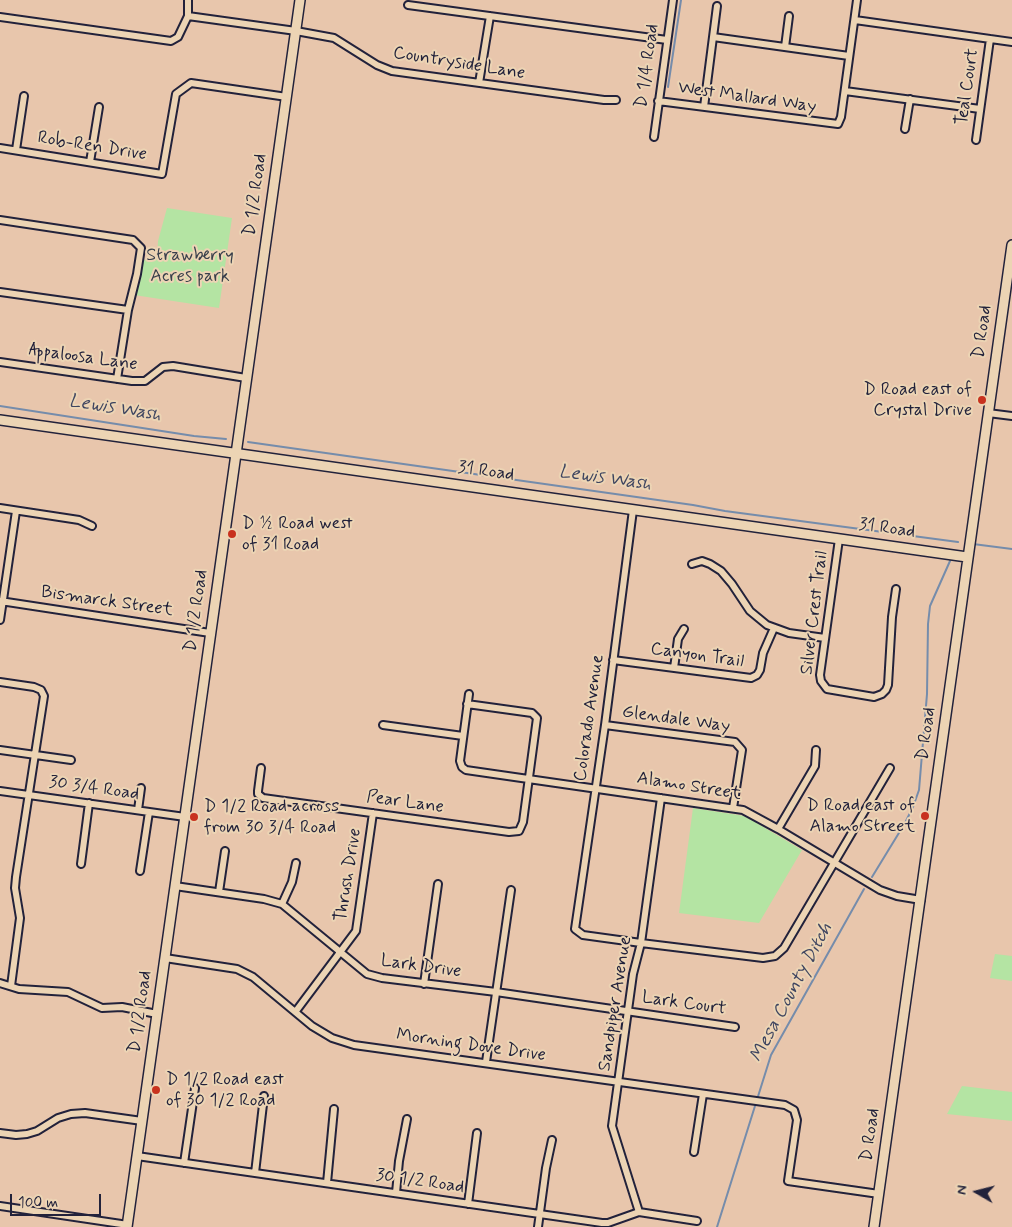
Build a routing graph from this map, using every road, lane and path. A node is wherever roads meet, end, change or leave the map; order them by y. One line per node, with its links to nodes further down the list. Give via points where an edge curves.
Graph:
1 (188, 0): 7 (street)
2 (300, 0): 12 (street, D 1/2 Road)
3 (673, 0): 15 (street, D 1/4 Road)
4 (857, 0): 11 (street)
5 (408, 5): 8 (street)
6 (717, 6): 13 (street)
7 (188, 16): 10 (street, via 178,37 171,41); 12 (street, Countryside Lane)
8 (490, 16): 15 (street); 19 (street)
9 (789, 16): 17 (street)
10 (0, 17)
11 (855, 20): 14 (street); 18 (street)
12 (296, 31): 19 (street, Countryside Lane, via 334,38 384,68); 22 (street, D 1/2 Road)
13 (713, 37): 17 (street); 27 (street)
14 (990, 38): 16 (street); 28 (street, Teal Court)
15 (667, 40): 25 (street, D 1/4 Road)
16 (1012, 42)
17 (785, 47): 18 (street)
18 (849, 56): 20 (street)
19 (479, 83): 24 (street, Countryside Lane)
20 (845, 91): 23 (street); 27 (street, West Mallard Way, via 838,124)
21 (24, 96): 33 (street)
22 (287, 97): 34 (street, Rob-Ren Drive, via 191,83 176,94 162,174); 40 (street, D 1/2 Road)
23 (910, 99): 28 (street); 29 (street)
24 (616, 100)
25 (658, 101): 27 (street, West Mallard Way); 30 (street, D 1/4 Road)
26 (98, 106): 34 (street)
27 (704, 107)
28 (980, 109): 31 (street, Teal Court)
29 (905, 129)
30 (654, 137)
31 (976, 140)
32 (0, 148): 33 (street, Rob-Ren Drive)
33 (16, 150): 34 (street, Rob-Ren Drive)
34 (90, 162)
35 (0, 220): 38 (street, via 133,240 141,248)
36 (1012, 245): 42 (street, D Road)
37 (0, 292): 38 (street)
38 (128, 310): 41 (street)
39 (0, 362): 41 (street, Appaloosa Lane)
40 (246, 378): 41 (street, Appaloosa Lane, via 173,366 163,368 145,381); 45 (street, D 1/2 Road)
41 (117, 379)
42 (988, 413): 43 (street); 51 (street, D Road)
43 (1012, 416)
44 (0, 420): 45 (street, 31 Road)
45 (236, 453): 47 (street, 31 Road); 58 (street, D 1/2 Road)
46 (0, 508): 48 (street)
47 (633, 510): 50 (street, 31 Road); 60 (street, Colorado Avenue)
48 (16, 511): 49 (street, via 79,520); 54 (street)
49 (92, 526)
50 (839, 539): 51 (street, 31 Road); 59 (street, Silver Crest Trail)
51 (968, 557): 96 (street, D Road)
52 (692, 564): 56 (street, via 702,561 720,571 750,611)
53 (896, 589): 59 (street, Silver Crest Trail, via 888,685 884,692 874,697 824,687 820,675)
54 (1, 602): 55 (street); 58 (street, Bismarck Street)
55 (0, 620)
56 (774, 628): 59 (street); 61 (street, Canyon Trail, via 763,653 760,670 751,678)
57 (684, 629): 61 (street, via 678,639)
58 (210, 633): 85 (street, D 1/2 Road)
59 (825, 638)
60 (613, 660): 61 (street, Canyon Trail); 66 (street, Colorado Avenue)
61 (674, 668)
62 (0, 682): 70 (street, via 41,690 44,696)
63 (469, 694): 64 (street)
64 (468, 704): 67 (street); 74 (street, via 536,716 538,721)
65 (383, 725): 67 (street)
66 (604, 725): 76 (street, Colorado Avenue); 81 (street, Glendale Way, via 734,742 742,750)
67 (463, 736): 74 (street, Alamo Street, via 462,767)
68 (0, 750): 70 (street)
69 (816, 750): 86 (street, via 815,766)
70 (35, 755): 71 (street); 78 (street)
71 (71, 760)
72 (261, 768): 84 (street, Pear Lane, via 258,794 263,798)
73 (890, 768): 89 (street)
74 (529, 779): 76 (street, Alamo Street); 84 (street, Pear Lane, via 519,831)
75 (141, 788): 82 (street)
76 (596, 789): 79 (street, Alamo Street); 98 (street, Colorado Avenue, via 575,929 582,935)
77 (0, 791): 78 (street, 30 3/4 Road)
78 (29, 795): 80 (street, 30 3/4 Road); 103 (street, via 15,888 20,918)
79 (661, 798): 81 (street, Alamo Street); 98 (street, Sandpiper Avenue)
80 (89, 803): 82 (street, 30 3/4 Road); 90 (street)
81 (733, 808): 86 (street, Alamo Street, via 747,811)
82 (138, 810): 83 (street, 30 3/4 Road)
83 (149, 812): 85 (street, 30 3/4 Road); 91 (street)
84 (373, 813): 99 (street, Thrush Drive, via 356,931)
85 (184, 816): 93 (street, D 1/2 Road)
86 (778, 829): 89 (street, Alamo Street)
87 (225, 851): 95 (street)
88 (296, 863): 97 (street)
89 (835, 863): 96 (street, Alamo Street, via 888,893); 98 (street, via 784,948 775,956 763,958)
90 (81, 864)
91 (140, 871)
92 (438, 884): 102 (street)
93 (175, 886): 95 (street, Lark Drive); 100 (street, D 1/2 Road)
94 (510, 890): 104 (street)
95 (219, 892): 97 (street, Lark Drive)
96 (921, 900): 126 (street, D Road)
97 (282, 904): 99 (street, Lark Drive)
98 (641, 943): 106 (street, Sandpiper Avenue)
99 (341, 953): 102 (street, Lark Drive, via 367,974); 105 (street, Thrush Drive)
100 (165, 958): 105 (street, Morning Dove Drive, via 237,969 253,977); 107 (street, D 1/2 Road)
101 (0, 984): 103 (street)
102 (424, 984): 104 (street, Lark Drive)
103 (11, 986): 107 (street, via 68,992 102,1008 122,1007)
104 (496, 992): 106 (street, Lark Drive); 109 (street)
105 (296, 1011): 109 (street, Morning Dove Drive, via 332,1038 354,1045)
106 (628, 1011): 108 (street, Lark Court); 110 (street, Sandpiper Avenue)
107 (157, 1014): 116 (street, D 1/2 Road)
108 (735, 1027)
109 (486, 1062): 110 (street, Morning Dove Drive)
110 (618, 1082): 112 (street, Morning Dove Drive); 129 (street, Sandpiper Avenue, via 612,1126)
111 (195, 1088): 122 (street)
112 (702, 1094): 120 (street); 126 (street, Morning Dove Drive, via 785,1105 794,1110 797,1120 788,1181)
113 (264, 1096): 123 (street)
114 (334, 1109): 124 (street)
115 (407, 1119): 125 (street)
116 (142, 1121): 117 (street, via 71,1114 27,1134); 121 (street, D 1/2 Road)
117 (0, 1133)
118 (477, 1133): 127 (street)
119 (552, 1140): 130 (street)
120 (694, 1152)
121 (137, 1156): 122 (street, 30 1/2 Road); 132 (street, D 1/2 Road)
122 (184, 1163): 123 (street, 30 1/2 Road)
123 (255, 1173): 124 (street, 30 1/2 Road)
124 (327, 1184): 125 (street, 30 1/2 Road)
125 (396, 1193): 127 (street, 30 1/2 Road)
126 (879, 1194): 134 (street, D Road)
127 (468, 1204): 130 (street, 30 1/2 Road)
128 (0, 1206): 132 (street)
129 (639, 1212): 130 (street, 30 1/2 Road, via 608,1223); 131 (street, 30 1/2 Road)
130 (540, 1214): 133 (street)
131 (697, 1221)
132 (127, 1226)
133 (538, 1227)
134 (874, 1227)

